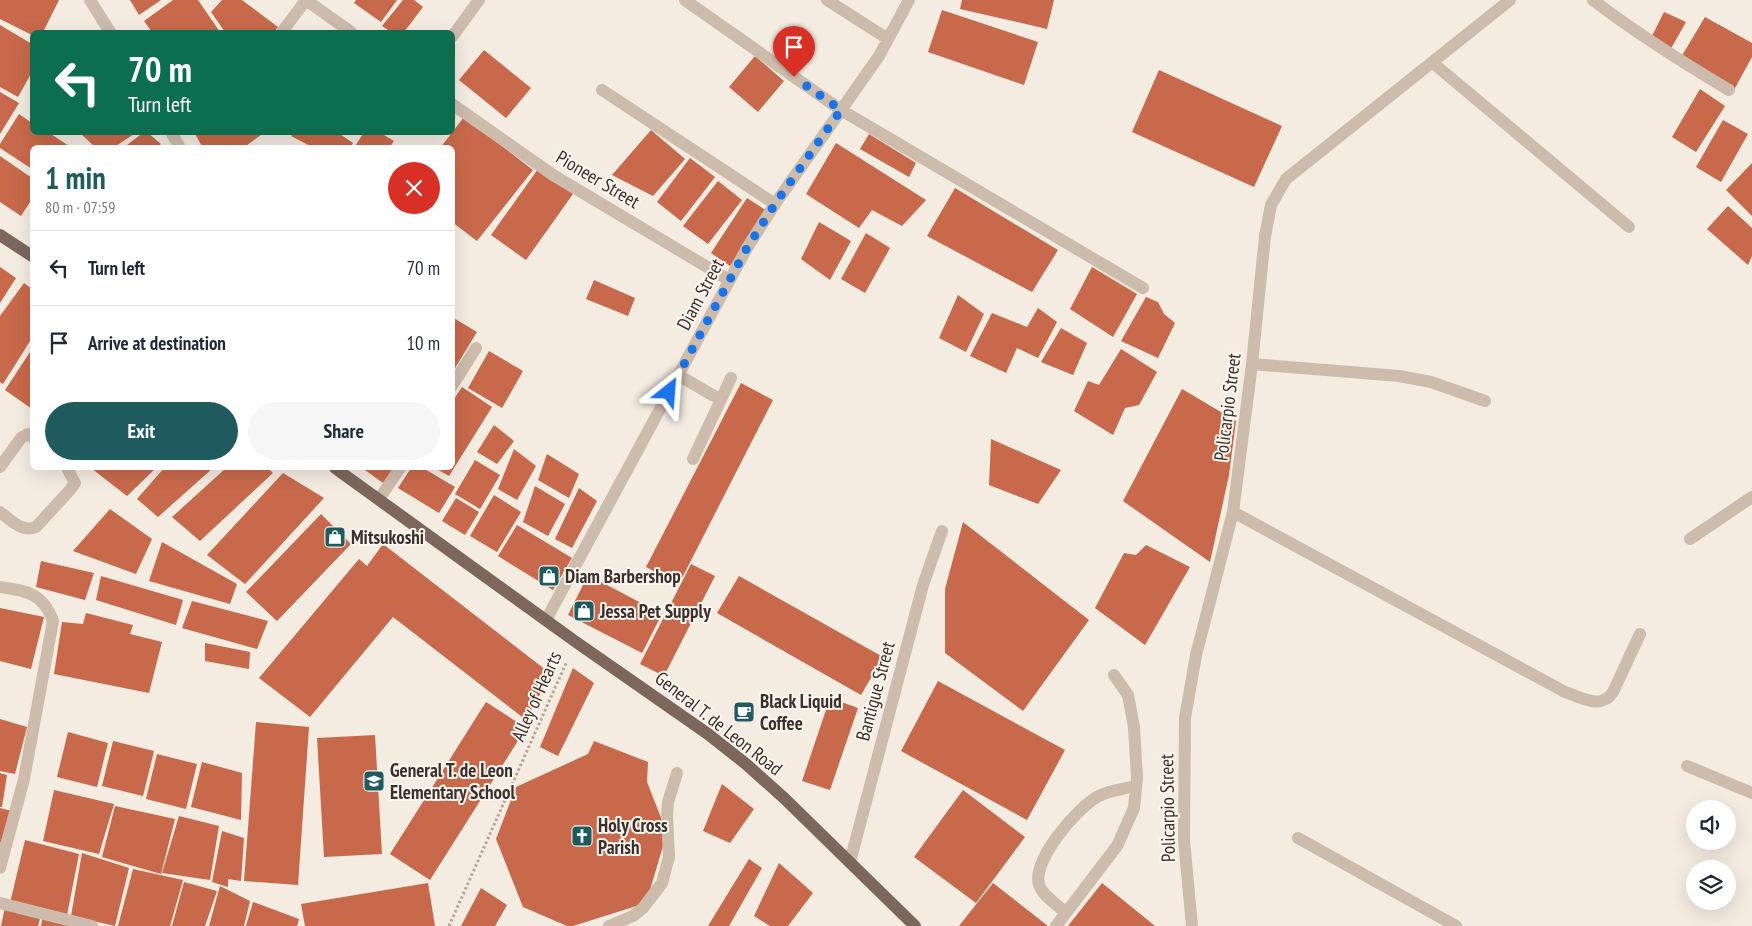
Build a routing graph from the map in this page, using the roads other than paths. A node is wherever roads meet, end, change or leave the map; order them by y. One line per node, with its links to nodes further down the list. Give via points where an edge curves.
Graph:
1 (90, 0): 9 (street)
2 (306, 0): 10 (street); 11 (street)
3 (479, 0): 12 (street)
4 (685, 0): 18 (street)
5 (827, 0): 13 (street)
6 (909, 0): 13 (street, Diam Street)
7 (1510, 0): 14 (street, Policarpio Street)
8 (1593, 0): 16 (street, via 1662,49)
9 (109, 30)
10 (284, 30)
11 (348, 30)
12 (455, 32)
13 (888, 39): 18 (street, Diam Street)
14 (1433, 63): 20 (street); 26 (street, Policarpio Street, via 1286,179 1271,205 1265,236)
15 (602, 90): 19 (street)
16 (1729, 90)
17 (455, 106): 23 (street, Pioneer Street, via 553,175)
18 (841, 110): 19 (street, Diam Street); 24 (street)
19 (775, 204): 23 (street, Diam Street)
20 (1629, 227)
21 (0, 235): 22 (main road)
22 (30, 255)
23 (729, 280): 27 (street, Diam Street)
24 (1143, 288)
25 (476, 348): 29 (street)
26 (1252, 364): 31 (street, via 1399,376 1431,382); 41 (street, Policarpio Street)
27 (678, 375): 30 (street); 45 (street, Diam Street)
28 (732, 378): 30 (street)
29 (455, 381)
30 (721, 400): 33 (street)
31 (1485, 401)
32 (30, 436): 34 (street, via 20,438)
33 (692, 459)
34 (0, 467)
35 (68, 470): 40 (street, via 75,483 36,527 22,528)
36 (338, 470): 39 (main road, General T. de Leon Road)
37 (399, 470): 39 (street)
38 (1752, 498): 43 (street)
39 (378, 499): 45 (main road, General T. de Leon Road)
40 (0, 512)
41 (1233, 512): 46 (street, via 1566,692 1598,702 1609,698 1613,692); 62 (street, Policarpio Street, via 1196,655 1185,718 1184,840)
42 (942, 531): 54 (street, Bantigue Street, via 923,584)
43 (1690, 539)
44 (0, 586): 53 (street, via 35,596 48,607 53,621 24,779)
45 (546, 620): 54 (main road, General T. de Leon Road, via 695,724 746,764)
46 (1640, 634)
47 (1114, 675): 50 (street, via 1128,695 1134,726)
48 (1687, 766): 51 (street)
49 (677, 773): 59 (street, via 668,802 669,856 662,883 643,908)
50 (1136, 786): 57 (street, via 1134,808 1117,846); 57 (street, via 1100,795 1078,811 1041,862 1037,879 1041,890)
51 (1752, 793)
52 (1298, 838): 63 (street)
53 (2, 854): 55 (street)
54 (850, 862): 60 (main road, General T. de Leon Road)
55 (0, 868)
56 (0, 903): 58 (street)
57 (1066, 913): 61 (street)
58 (92, 926)
59 (609, 926)
60 (915, 926)
61 (1056, 926)
62 (1192, 926)
63 (1456, 926)

